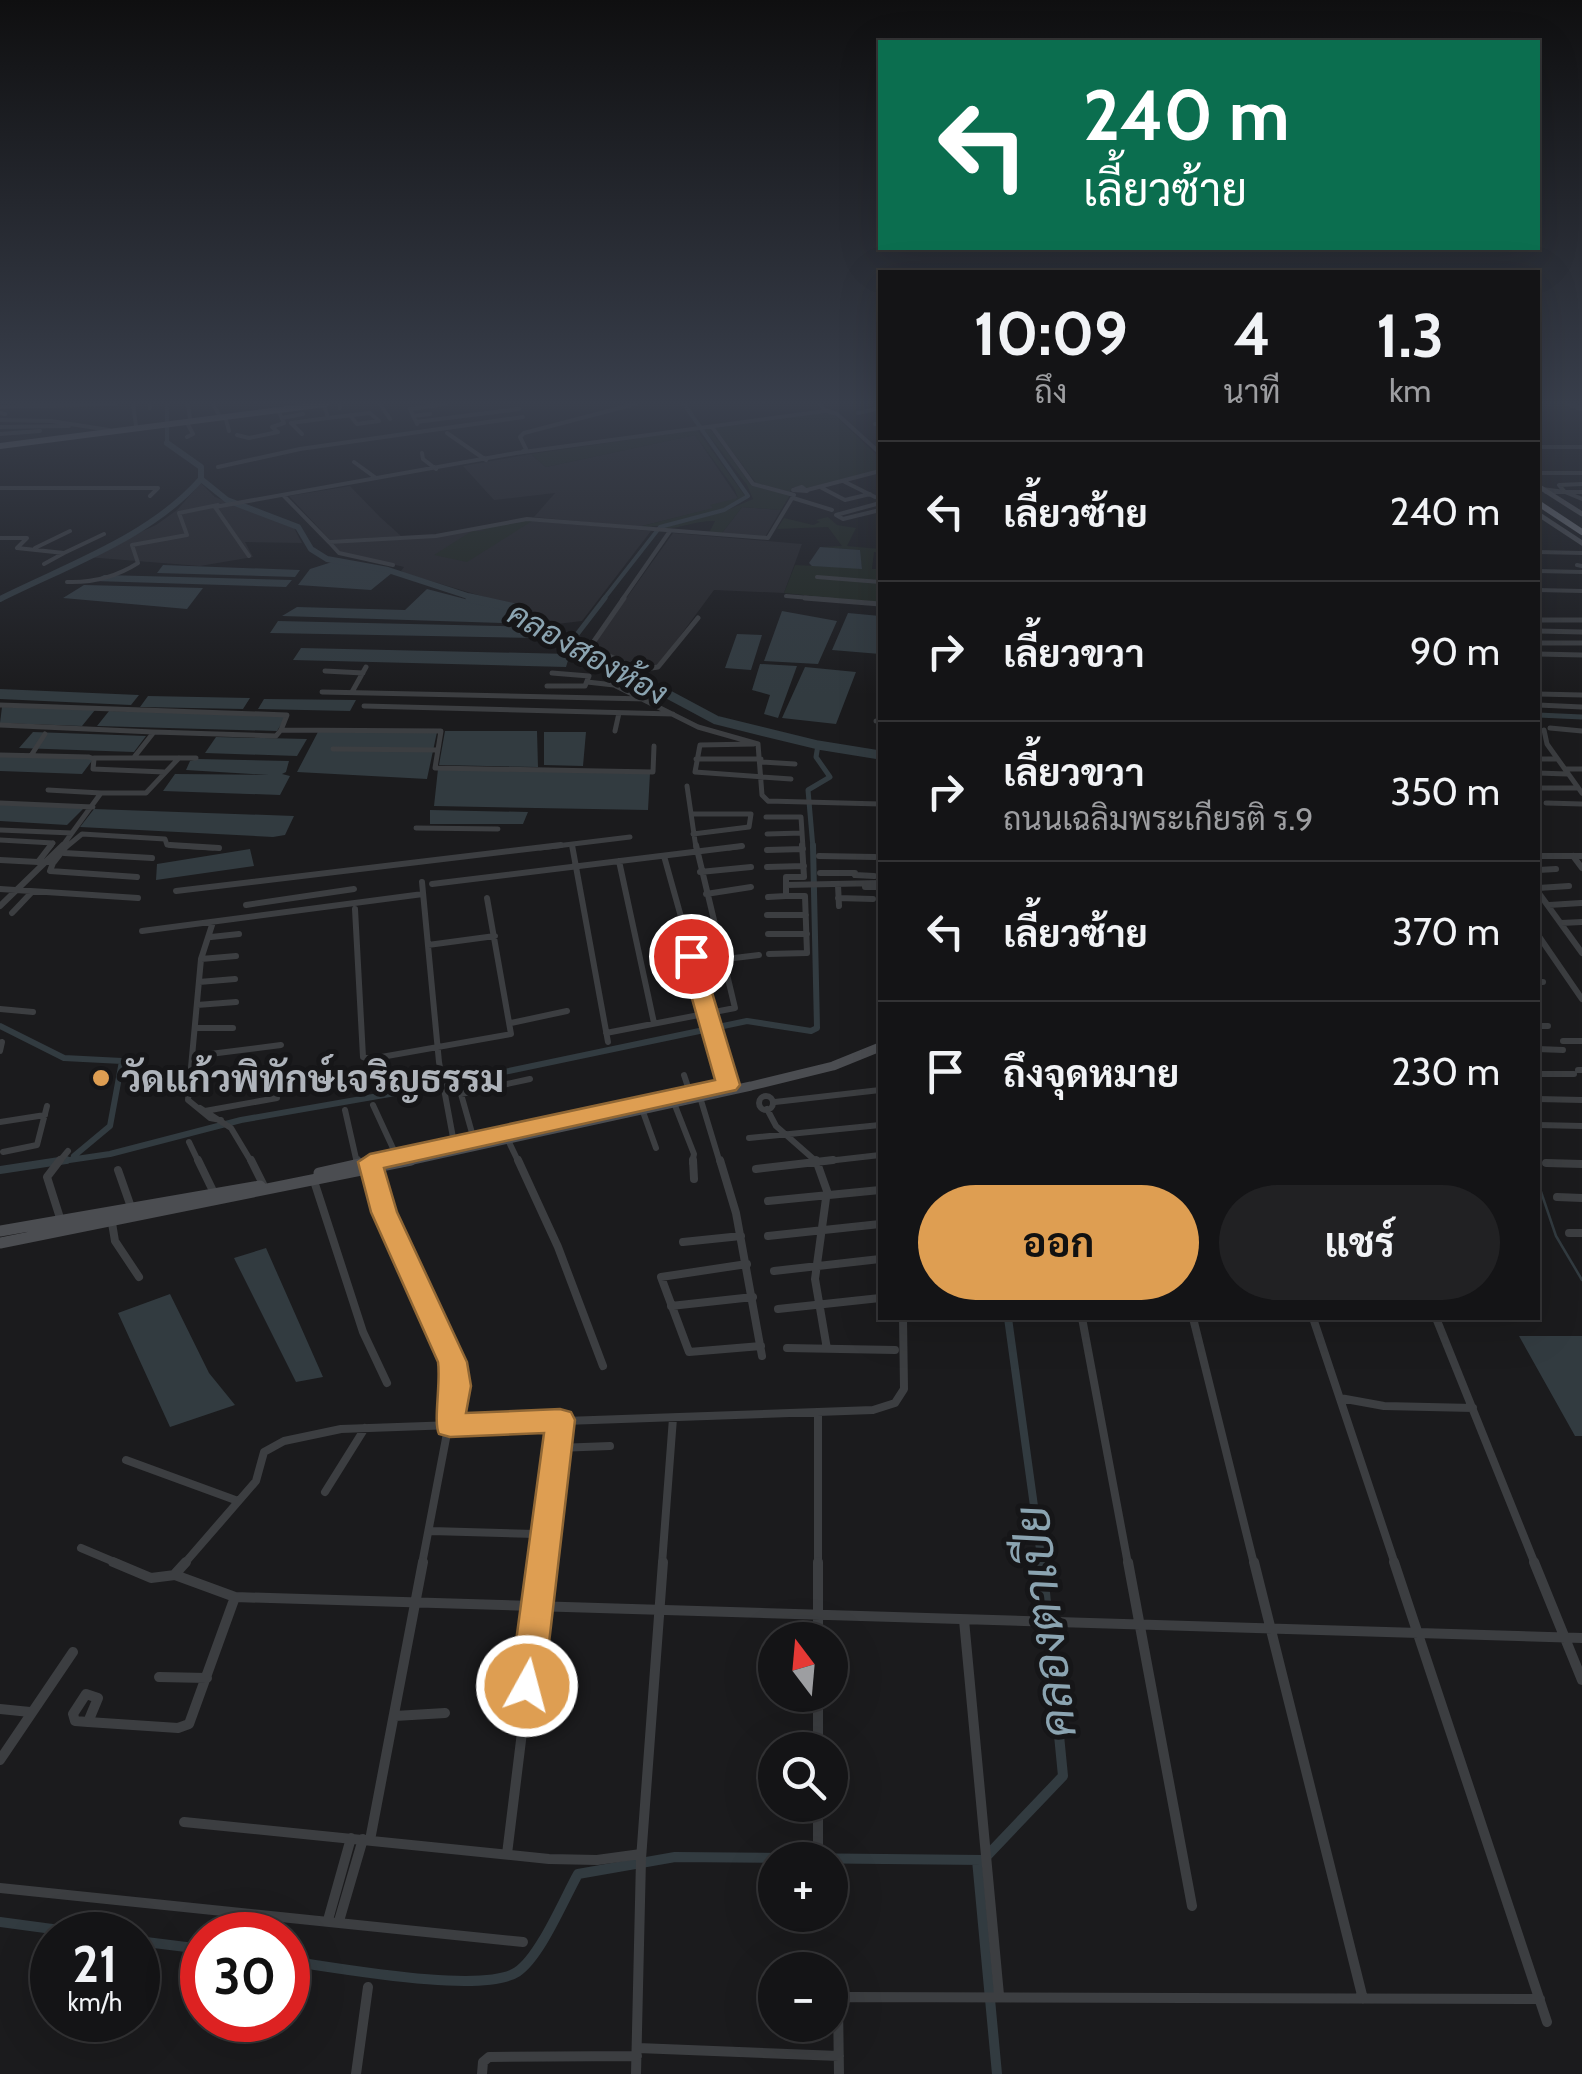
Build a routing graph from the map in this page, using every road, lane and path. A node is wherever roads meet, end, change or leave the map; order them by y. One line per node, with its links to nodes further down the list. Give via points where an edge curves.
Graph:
1 (248, 501): 7 (street)
2 (289, 501): 19 (street)
3 (792, 501): 14 (street, via 764,539)
4 (803, 501): 10 (street)
5 (1549, 501): 13 (highway)
6 (1556, 501): 11 (main road)
7 (219, 505): 26 (street, via 214,508); 32 (street, via 180,513 187,535 132,545 138,563 122,574)
8 (878, 506): 9 (street, via 836,515 843,519)
9 (878, 507)
10 (832, 510)
11 (1580, 512)
12 (1540, 517): 20 (main road)
13 (1582, 528)
14 (667, 530): 19 (street, via 520,519 436,536); 38 (street, via 590,647 638,670 658,667)
15 (70, 531): 22 (street)
16 (104, 534): 24 (street)
17 (0, 538): 22 (street, via 30,539 16,547)
18 (12, 540): 21 (street)
19 (328, 542): 28 (street, via 339,553)
20 (1582, 543)
21 (0, 547)
22 (32, 550): 24 (street)
23 (1540, 552): 25 (street)
24 (64, 553): 27 (street)
25 (1582, 553)
26 (248, 556)
27 (44, 564)
28 (393, 565)
29 (1580, 568): 30 (street)
30 (1540, 572)
31 (817, 577): 33 (street)
32 (67, 582)
33 (878, 582)
34 (1540, 590): 35 (street)
35 (1582, 591)
36 (786, 596): 37 (street)
37 (878, 604)
38 (698, 618)
39 (1540, 620): 40 (street)
40 (1559, 620): 41 (street); 43 (street)
41 (1582, 620)
42 (1540, 631): 43 (street)
43 (1568, 632): 44 (street)
44 (1582, 632)
45 (1540, 642): 46 (street)
46 (1582, 643)
47 (1540, 654): 48 (street)
48 (1582, 655)
49 (325, 671): 54 (street, via 364,670)
50 (552, 673): 51 (street, via 586,674)
51 (587, 682): 52 (street); 58 (street)
52 (547, 686)
53 (322, 692): 54 (street)
54 (352, 693): 55 (street)
55 (430, 694): 58 (street); 62 (street)
56 (1540, 694): 57 (street)
57 (1582, 695)
58 (647, 699): 65 (street)
59 (0, 705): 68 (street, via 287,716)
60 (364, 706): 62 (street)
61 (1540, 706): 63 (street)
62 (424, 707): 64 (street)
63 (1582, 708)
64 (618, 714): 65 (street); 69 (street)
65 (672, 714): 73 (street)
66 (0, 725): 71 (street)
67 (1543, 728): 70 (street); 75 (street)
68 (280, 730): 71 (street, via 276,736); 78 (street, via 441,731)
69 (615, 731)
70 (1581, 731)
71 (154, 732): 81 (street)
72 (46, 734): 79 (street)
73 (758, 744): 86 (street, via 700,745); 87 (street)
74 (1540, 744): 75 (street)
75 (1547, 744): 88 (street)
76 (654, 746): 78 (street, via 652,772 435,768)
77 (333, 749): 78 (street)
78 (438, 750)
79 (32, 755): 80 (street); 82 (street)
80 (0, 756)
81 (135, 756): 82 (street); 83 (street)
82 (94, 758): 92 (street, via 93,769)
83 (176, 758): 84 (street); 92 (street)
84 (196, 758)
85 (1540, 759): 88 (street)
86 (696, 760): 87 (street); 94 (street, via 698,773)
87 (760, 760): 89 (street); 94 (street)
88 (1558, 760): 91 (street)
89 (795, 764)
90 (1582, 769): 91 (street)
91 (1566, 771): 93 (street); 97 (street)
92 (164, 773): 100 (street, via 146,793)
93 (1540, 773)
94 (759, 777): 95 (street); 102 (street, via 768,801)
95 (792, 779)
96 (687, 786): 106 (street)
97 (1579, 787): 98 (street)
98 (1540, 788)
99 (48, 790): 100 (street)
100 (100, 793): 105 (street)
101 (0, 803): 105 (street)
102 (878, 804)
103 (1546, 804): 104 (street)
104 (1582, 804)
105 (94, 807): 111 (street)
106 (692, 814): 113 (street); 113 (street, via 751,814 749,827)
107 (766, 817): 112 (street, via 801,817)
108 (416, 828): 109 (street)
109 (498, 829)
110 (0, 830): 111 (street)
111 (72, 833): 134 (street)
112 (802, 833): 114 (street); 121 (street)
113 (694, 834): 123 (street)
114 (766, 834)
115 (630, 837): 117 (street)
116 (0, 840): 134 (street, via 53,843)
117 (572, 844): 137 (street); 161 (street)
118 (742, 846): 123 (street)
119 (219, 848): 122 (street, via 82,834)
120 (767, 850): 121 (street)
121 (802, 850): 136 (street)
122 (63, 852): 131 (street); 135 (street)
123 (696, 852): 125 (street); 143 (street)
124 (1572, 855): 128 (street); 129 (street); 140 (street)
125 (664, 856): 133 (street); 207 (street)
126 (819, 856): 127 (street)
127 (855, 856): 130 (street); 147 (street)
128 (1540, 856)
129 (1582, 856)
130 (874, 857)
131 (152, 858)
132 (0, 860): 134 (street)
133 (619, 861): 137 (street); 209 (street)
134 (41, 862): 135 (street); 159 (street)
135 (54, 862): 146 (street, via 50,871)
136 (804, 866): 139 (street); 151 (street, via 804,878 786,878)
137 (576, 867): 149 (street); 209 (street, via 607,1038)
138 (751, 867): 143 (street)
139 (767, 867)
140 (1582, 868)
141 (1556, 869): 142 (street)
142 (1540, 870)
143 (700, 872): 166 (street)
144 (820, 872): 147 (street)
145 (874, 876): 147 (street)
146 (137, 877)
147 (855, 880): 150 (street); 152 (street)
148 (422, 882): 165 (street)
149 (432, 884)
150 (838, 884): 151 (street); 171 (street, via 838,902)
151 (786, 885): 167 (street)
152 (878, 885)
153 (878, 885): 156 (street)
154 (1569, 886): 160 (street)
155 (751, 887): 166 (street)
156 (865, 887)
157 (0, 889): 159 (street)
158 (354, 889): 164 (street)
159 (18, 890): 162 (street); 175 (street)
160 (1540, 890)
161 (176, 891)
162 (32, 892): 169 (street); 178 (street)
163 (1540, 893): 174 (street)
164 (320, 894): 173 (street); 176 (street)
165 (423, 894): 176 (street); 192 (street)
166 (706, 894): 198 (street)
167 (786, 896): 168 (street); 180 (street, via 805,896)
168 (768, 897)
169 (138, 898)
170 (487, 898): 188 (street)
171 (873, 898)
172 (1581, 903): 174 (street)
173 (246, 905)
174 (1548, 905): 183 (street)
175 (0, 906)
176 (318, 906): 181 (street)
177 (355, 910): 217 (street, via 363,1057)
178 (12, 913)
179 (767, 915): 180 (street)
180 (806, 915): 187 (street)
181 (213, 922): 184 (street); 189 (street)
182 (1582, 922): 183 (street)
183 (1560, 923): 191 (street)
184 (142, 931)
185 (240, 934): 189 (street)
186 (768, 934): 187 (street)
187 (806, 934): 195 (street, via 808,954)
188 (495, 936): 192 (street); 208 (street)
189 (211, 937): 197 (street)
190 (1540, 938): 201 (street)
191 (1578, 941): 193 (street)
192 (428, 945): 217 (street)
193 (1582, 952)
194 (759, 954): 198 (street)
195 (769, 954)
196 (236, 956): 197 (street)
197 (201, 958): 200 (street)
198 (726, 958): 207 (street, via 735,1008)
199 (235, 979): 200 (street)
200 (199, 982): 203 (street)
201 (1582, 999)
202 (236, 1002): 203 (street)
203 (197, 1006): 212 (street)
204 (0, 1009): 206 (street)
205 (568, 1011): 208 (street)
206 (33, 1012)
207 (708, 1013): 209 (street); 229 (street)
208 (511, 1023): 217 (street, via 507,1036)
209 (654, 1023)
210 (1540, 1026): 211 (street)
211 (1548, 1026)
212 (195, 1028): 213 (street); 221 (street)
213 (233, 1028)
214 (1582, 1041): 219 (street)
215 (2, 1042): 220 (street)
216 (280, 1045): 221 (street)
217 (438, 1048): 250 (street)
218 (878, 1049): 228 (main road, via 834,1066)
219 (1540, 1050)
220 (0, 1051)
221 (194, 1056): 227 (street)
222 (277, 1071): 227 (street)
223 (1578, 1072): 224 (street)
224 (1540, 1074)
225 (684, 1075): 231 (street)
226 (530, 1079): 248 (street, via 461,1094)
227 (190, 1082): 238 (street, via 188,1100)
228 (754, 1082): 229 (main road); 231 (main road); 236 (street); 236 (street, via 761,1108)
229 (728, 1085): 231 (main road)
230 (878, 1090): 236 (street)
231 (695, 1095): 235 (main road); 248 (main road); 279 (street)
232 (278, 1098): 238 (street)
233 (1540, 1100): 234 (street)
234 (1582, 1100)
235 (674, 1102): 240 (main road); 263 (street, via 694,1154)
236 (770, 1103): 245 (street, via 768,1118)
237 (374, 1105): 254 (street)
238 (206, 1110): 264 (street, via 225,1123)
239 (345, 1110): 259 (street)
240 (642, 1110): 246 (main road); 251 (street)
241 (0, 1122): 252 (street, via 46,1111 37,1145)
242 (878, 1125): 245 (street)
243 (1540, 1126): 244 (street)
244 (1582, 1126)
245 (787, 1134): 247 (street); 256 (street)
246 (508, 1138): 259 (main road); 301 (street)
247 (749, 1138)
248 (474, 1140): 250 (main road)
249 (190, 1142): 266 (street)
250 (454, 1144): 254 (main road)
251 (656, 1148)
252 (2, 1152)
253 (68, 1152): 272 (street, via 47,1177)
254 (397, 1156): 259 (main road)
255 (878, 1156): 256 (street)
256 (819, 1162): 260 (street); 267 (street)
257 (1546, 1163): 258 (street)
258 (1582, 1164)
259 (367, 1166): 262 (main road); 264 (main road); 308 (street, via 452,1362)
260 (756, 1169)
261 (118, 1170): 271 (street)
262 (314, 1180): 273 (main road); 302 (street)
263 (694, 1180)
264 (263, 1185): 266 (main road)
265 (878, 1190): 267 (street)
266 (215, 1195): 271 (main road)
267 (828, 1195): 270 (street); 275 (street)
268 (1557, 1197): 269 (street)
269 (1582, 1198)
270 (768, 1201)
271 (132, 1208): 272 (main road)
272 (62, 1222): 276 (main road)
273 (112, 1223): 282 (main road); 287 (street, via 114,1241)
274 (878, 1224): 275 (street)
275 (826, 1229): 280 (street); 285 (street)
276 (0, 1231)
277 (1569, 1233): 278 (street)
278 (1582, 1233)
279 (741, 1236): 281 (street); 284 (street)
280 (768, 1236)
281 (683, 1242)
282 (0, 1246)
283 (878, 1258): 285 (street)
284 (747, 1264): 288 (street); 291 (street, via 664,1274)
285 (817, 1266): 286 (street); 290 (street)
286 (774, 1271)
287 (139, 1278)
288 (752, 1297): 291 (street); 291 (street, via 762,1351 690,1352)
289 (878, 1298): 290 (street)
290 (818, 1303): 292 (street); 299 (street)
291 (671, 1306)
292 (778, 1308)
293 (903, 1320): 305 (street, via 900,1398 873,1410)
294 (1082, 1320): 326 (street)
295 (1193, 1320): 327 (street)
296 (1314, 1320): 303 (street)
297 (1437, 1320): 304 (street)
298 (786, 1348): 299 (street)
299 (827, 1349): 300 (street)
300 (895, 1350)
301 (603, 1366)
302 (387, 1383)
303 (1338, 1397): 304 (street, via 1384,1406); 328 (street)
304 (1473, 1408): 329 (street)
305 (818, 1412): 306 (street); 323 (street)
306 (673, 1418): 307 (street); 322 (street)
307 (560, 1420): 308 (street); 311 (street)
308 (450, 1426): 309 (street); 315 (street)
309 (365, 1428): 313 (street); 314 (street, via 272,1446)
310 (610, 1446): 311 (street)
311 (557, 1448): 321 (street)
312 (126, 1460): 314 (street)
313 (326, 1492)
314 (238, 1501): 318 (street)
315 (430, 1531): 316 (street); 320 (street)
316 (535, 1534)
317 (82, 1548): 318 (street, via 150,1578)
318 (175, 1575): 319 (street)
319 (235, 1598): 320 (street); 333 (street)
320 (416, 1603): 321 (street); 338 (street)
321 (536, 1607): 322 (street); 344 (street)
322 (658, 1610): 323 (street); 346 (street)
323 (818, 1615): 324 (street); 325 (street)
324 (964, 1620): 326 (street); 343 (street)
325 (818, 1622)
326 (1138, 1626): 327 (street); 348 (street)
327 (1270, 1630): 328 (street); 354 (street)
328 (1417, 1634): 329 (street); 355 (street)
329 (1566, 1638): 330 (street); 334 (street)
330 (1582, 1638)
331 (73, 1652): 336 (street)
332 (159, 1677): 333 (street)
333 (207, 1678): 339 (street, via 185,1727)
334 (1582, 1680)
335 (0, 1708): 336 (street)
336 (30, 1712): 340 (street)
337 (445, 1714): 338 (street)
338 (394, 1716): 342 (street)
339 (88, 1722)
340 (0, 1760)
341 (184, 1822): 342 (street)
342 (361, 1839): 344 (street); 349 (street)
343 (987, 1840): 345 (street)
344 (507, 1854): 346 (street)
345 (988, 1855): 352 (street)
346 (641, 1857): 357 (street)
347 (0, 1888): 349 (street)
348 (1192, 1906)
349 (333, 1921): 350 (street)
350 (523, 1942)
351 (368, 1987): 359 (street)
352 (996, 1995): 353 (street); 354 (street)
353 (978, 1996): 358 (street, via 841,1999)
354 (1363, 1999): 355 (street)
355 (1540, 1999): 356 (street)
356 (1547, 2022)
357 (638, 2052): 358 (street); 360 (street, via 489,2056); 361 (street)
358 (838, 2056): 362 (street)
359 (356, 2074)
360 (482, 2074)
361 (636, 2074)
362 (839, 2074)

